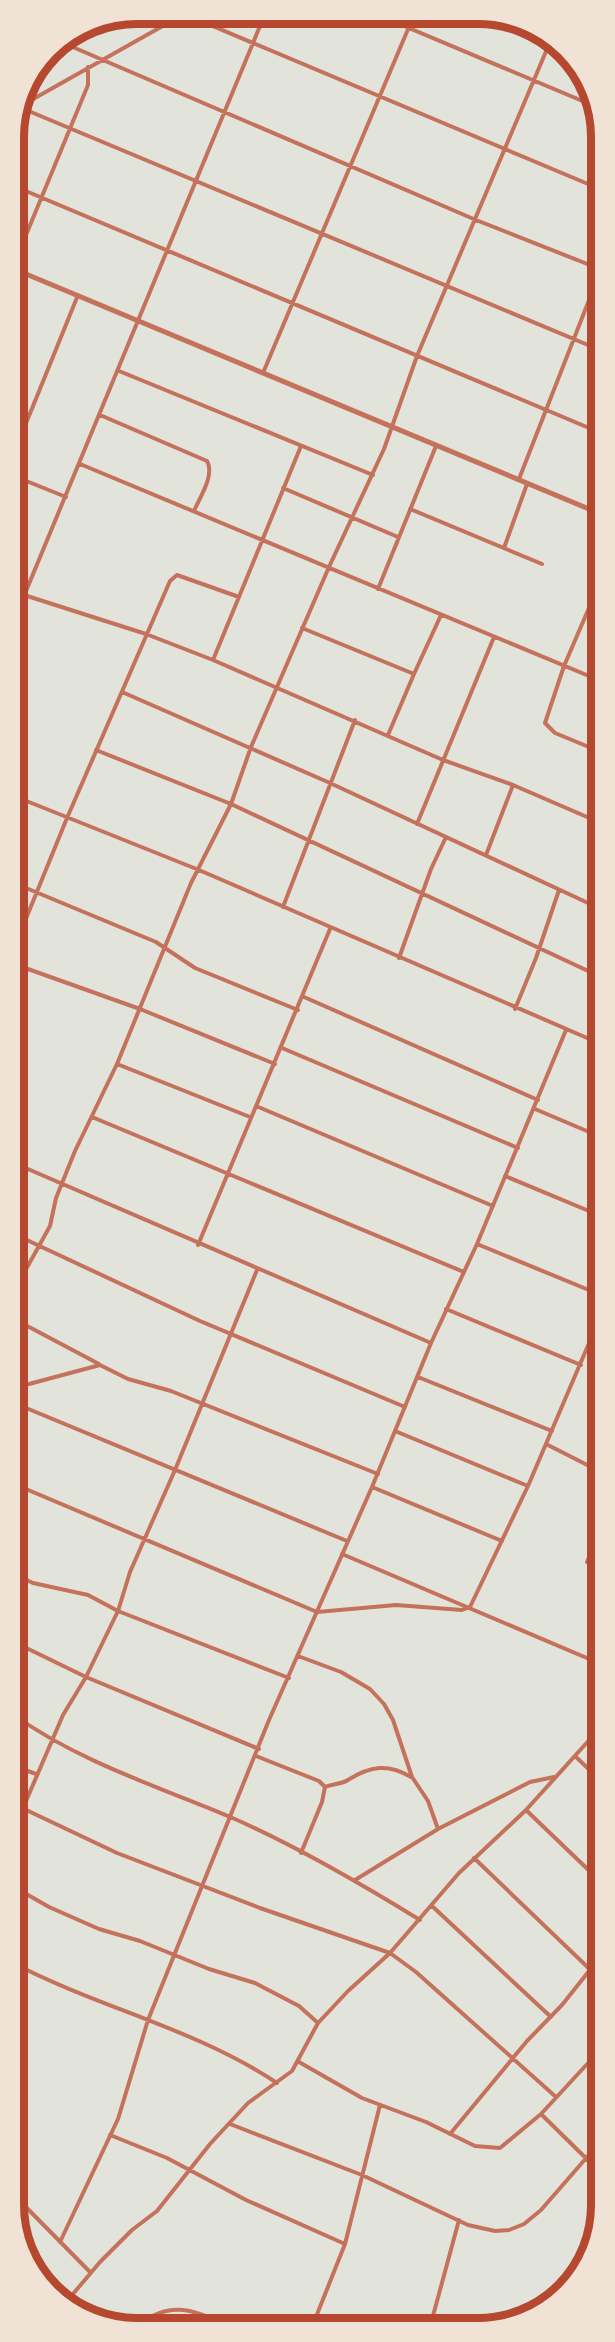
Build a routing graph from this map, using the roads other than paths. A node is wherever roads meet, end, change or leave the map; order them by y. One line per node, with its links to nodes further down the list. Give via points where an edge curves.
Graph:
1 (166, 24): 10 (street)
2 (207, 24): 7 (street)
3 (261, 24): 7 (street)
4 (399, 24): 6 (street)
5 (411, 24): 6 (street)
6 (409, 28): 12 (street); 13 (street)
7 (253, 44): 13 (street); 17 (street)
8 (70, 46): 10 (street)
9 (547, 48): 12 (street)
10 (101, 59): 11 (street); 17 (street)
11 (88, 67): 14 (street); 18 (street, via 87,85)
12 (533, 80): 15 (street); 19 (street)
13 (380, 96): 19 (street); 20 (street)
14 (30, 100)
15 (585, 102)
16 (27, 111): 18 (street)
17 (225, 113): 20 (street); 21 (street)
18 (71, 129): 21 (street); 24 (street)
19 (506, 149): 22 (street); 25 (street)
20 (351, 166): 25 (street); 26 (street)
21 (196, 183): 26 (street); 28 (street)
22 (591, 185)
23 (24, 190): 24 (street)
24 (41, 197): 27 (street); 28 (street)
25 (476, 220): 29 (street); 31 (street)
26 (323, 234): 31 (street); 34 (street)
27 (24, 239)
28 (168, 249): 34 (street); 35 (street)
29 (591, 266)
30 (24, 273): 33 (street)
31 (447, 288): 36 (street); 38 (street)
32 (591, 294): 36 (street)
33 (78, 295): 35 (street); 44 (street)
34 (292, 303): 38 (street); 40 (street)
35 (139, 321): 39 (street); 40 (street)
36 (574, 338): 37 (street); 41 (street)
37 (591, 346)
38 (417, 356): 41 (street); 43 (street)
39 (119, 371): 42 (street); 46 (street)
40 (263, 373): 43 (street)
41 (545, 409): 45 (street); 51 (street)
42 (100, 415): 48 (street); 57 (street, via 207,461 209,475)
43 (392, 427): 47 (street); 49 (street)
44 (24, 428)
45 (591, 428)
46 (301, 446): 49 (street); 53 (street)
47 (436, 446): 51 (street); 55 (street)
48 (80, 464): 54 (street); 57 (street)
49 (373, 475): 58 (street)
50 (24, 480): 54 (street)
51 (518, 480): 52 (street)
52 (527, 484): 56 (street); 61 (street)
53 (283, 488): 58 (street); 60 (street)
54 (66, 497): 65 (street)
55 (410, 509): 59 (street); 61 (street)
56 (591, 510)
57 (194, 511): 60 (street)
58 (352, 519): 59 (street); 63 (street)
59 (398, 537): 64 (street)
60 (262, 540): 63 (street); 66 (street)
61 (504, 548): 62 (street)
62 (542, 564)
63 (329, 567): 64 (street); 69 (street)
64 (378, 589): 68 (street)
65 (24, 595): 70 (street)
66 (239, 597): 70 (street, via 174,575); 72 (street)
67 (591, 603): 73 (street)
68 (441, 615): 71 (street); 74 (street)
69 (302, 628): 74 (street); 76 (street)
70 (146, 634): 72 (street); 77 (street)
71 (494, 637): 73 (street); 83 (street)
72 (213, 660): 76 (street)
73 (564, 666): 75 (street); 81 (street, via 546,725 555,733)
74 (414, 674): 79 (street)
75 (591, 677)
76 (278, 686): 78 (street); 80 (street)
77 (122, 692): 80 (street); 82 (street)
78 (355, 720): 79 (street); 84 (street)
79 (388, 735): 83 (street)
80 (251, 747): 84 (street); 87 (street)
81 (591, 748)
82 (96, 750): 87 (street); 88 (street)
83 (443, 760): 85 (street); 90 (street)
84 (330, 783): 90 (street); 92 (street)
85 (513, 786): 89 (street); 93 (street)
86 (24, 800): 88 (street)
87 (231, 804): 92 (street); 94 (street)
88 (67, 818): 94 (street); 97 (street)
89 (591, 819)
90 (417, 824): 91 (street)
91 (446, 837): 93 (street); 98 (street)
92 (309, 841): 98 (street); 100 (street)
93 (486, 855): 96 (street)
94 (199, 870): 100 (street); 103 (street)
95 (24, 888): 97 (street)
96 (559, 890): 99 (street); 104 (street)
97 (36, 893): 101 (street); 103 (street)
98 (422, 893): 104 (street); 105 (street)
99 (591, 904)
100 (283, 907): 102 (street)
101 (24, 923)
102 (330, 928): 105 (street); 108 (street)
103 (163, 948): 109 (street); 111 (street, via 195,968)
104 (537, 948): 107 (street); 110 (street)
105 (399, 958): 110 (street)
106 (24, 968): 109 (street)
107 (591, 972)
108 (304, 997): 111 (street); 117 (street)
109 (140, 1009): 115 (street); 116 (street)
110 (515, 1009): 112 (street)
111 (298, 1010): 114 (street)
112 (566, 1030): 113 (street); 117 (street)
113 (591, 1040)
114 (282, 1048): 116 (street); 123 (street)
115 (117, 1064): 120 (street); 121 (street)
116 (275, 1064): 118 (street)
117 (538, 1100): 119 (street)
118 (256, 1106): 121 (street); 128 (street)
119 (535, 1109): 122 (street); 123 (street)
120 (92, 1117): 125 (street); 127 (street)
121 (250, 1117): 125 (street)
122 (591, 1133)
123 (518, 1148): 126 (street)
124 (24, 1167): 127 (street)
125 (228, 1173): 133 (street); 135 (street)
126 (505, 1176): 128 (street); 129 (street)
127 (62, 1183): 132 (street, via 50,1226); 133 (street)
128 (493, 1206): 131 (street)
129 (591, 1212)
130 (24, 1238): 132 (street)
131 (477, 1244): 135 (street); 137 (street)
132 (40, 1245): 136 (street); 140 (street)
133 (198, 1245): 134 (street)
134 (257, 1270): 140 (street); 142 (street)
135 (464, 1272): 138 (street)
136 (24, 1273)
137 (591, 1291)
138 (446, 1309): 142 (street); 144 (street)
139 (24, 1324): 143 (street)
140 (230, 1334): 147 (street); 149 (street)
141 (591, 1340): 144 (street)
142 (431, 1344): 145 (street)
143 (100, 1365): 146 (street); 147 (street)
144 (581, 1365): 151 (street)
145 (418, 1377): 149 (street); 151 (street)
146 (24, 1385)
147 (203, 1403): 154 (street); 155 (street)
148 (24, 1407): 154 (street)
149 (405, 1407): 150 (street)
150 (395, 1431): 155 (street); 156 (street)
151 (552, 1431): 152 (street)
152 (546, 1444): 153 (street); 156 (street)
153 (591, 1467)
154 (175, 1470): 159 (street); 160 (street)
155 (378, 1474): 157 (street)
156 (528, 1486): 161 (street)
157 (372, 1487): 160 (street); 161 (street)
158 (24, 1488): 159 (street)
159 (144, 1540): 165 (street); 166 (street)
160 (347, 1541): 162 (street)
161 (502, 1541): 164 (street)
162 (342, 1554): 164 (street); 166 (street)
163 (24, 1580): 165 (street, via 88,1595)
164 (470, 1607): 166 (street, via 462,1610 396,1605); 169 (street)
165 (118, 1611): 170 (street); 171 (street)
166 (316, 1612): 168 (street)
167 (24, 1647): 170 (street)
168 (298, 1656): 171 (street); 181 (street, via 341,1672 370,1689 393,1720)
169 (591, 1660)
170 (86, 1677): 174 (street, via 63,1716); 175 (street)
171 (289, 1678): 175 (street)
172 (24, 1721): 174 (street)
173 (591, 1738): 177 (street)
174 (55, 1740): 180 (street); 187 (street)
175 (259, 1749): 176 (street)
176 (256, 1756): 183 (street); 187 (street)
177 (575, 1756): 179 (street); 182 (street)
178 (24, 1770): 180 (street)
179 (591, 1771)
180 (36, 1774): 184 (street)
181 (412, 1777): 183 (street, via 392,1768 369,1769 347,1781); 188 (street, via 428,1801)
182 (555, 1777): 186 (street); 188 (street, via 530,1782)
183 (325, 1786): 189 (street)
184 (24, 1803)
185 (24, 1809): 193 (street, via 117,1853)
186 (526, 1810): 190 (street); 191 (street)
187 (231, 1817): 189 (street); 193 (street)
188 (438, 1830): 192 (street)
189 (301, 1853): 192 (street)
190 (474, 1858): 195 (street); 200 (street)
191 (591, 1872)
192 (355, 1880): 196 (street)
193 (202, 1886): 197 (street); 198 (street)
194 (24, 1893): 198 (street, via 99,1929)
195 (432, 1905): 196 (street); 201 (street)
196 (420, 1920): 197 (street)
197 (390, 1953): 203 (street); 204 (street)
198 (176, 1954): 202 (street); 203 (street, via 255,1983 298,2006)
199 (24, 1969): 202 (street)
200 (589, 1969): 201 (street)
201 (551, 2017): 204 (street)
202 (148, 2020): 207 (street, via 227,2052); 213 (street)
203 (318, 2023): 206 (street)
204 (515, 2059): 208 (street); 212 (street)
205 (591, 2060): 208 (street)
206 (299, 2062): 207 (street); 209 (street)
207 (277, 2083): 211 (street, via 248,2103)
208 (556, 2097): 210 (street)
209 (380, 2105): 212 (street); 218 (street)
210 (540, 2114): 212 (street, via 500,2148 484,2149); 215 (street)
211 (230, 2124): 217 (street); 218 (street)
212 (450, 2134)
213 (110, 2135): 217 (street); 221 (street)
214 (591, 2152): 215 (street)
215 (586, 2158): 216 (street); 220 (street, via 524,2224 495,2231)
216 (591, 2163)
217 (191, 2171): 222 (street); 223 (street, via 157,2211)
218 (362, 2175): 220 (street); 222 (street)
219 (24, 2205): 221 (street)
220 (459, 2220): 228 (street)
221 (60, 2242): 223 (street)
222 (345, 2244): 227 (street)
223 (90, 2272): 224 (street)
224 (71, 2297)
225 (148, 2318): 226 (street, via 158,2311 179,2309)
226 (210, 2318)
227 (316, 2318)
228 (432, 2318)

